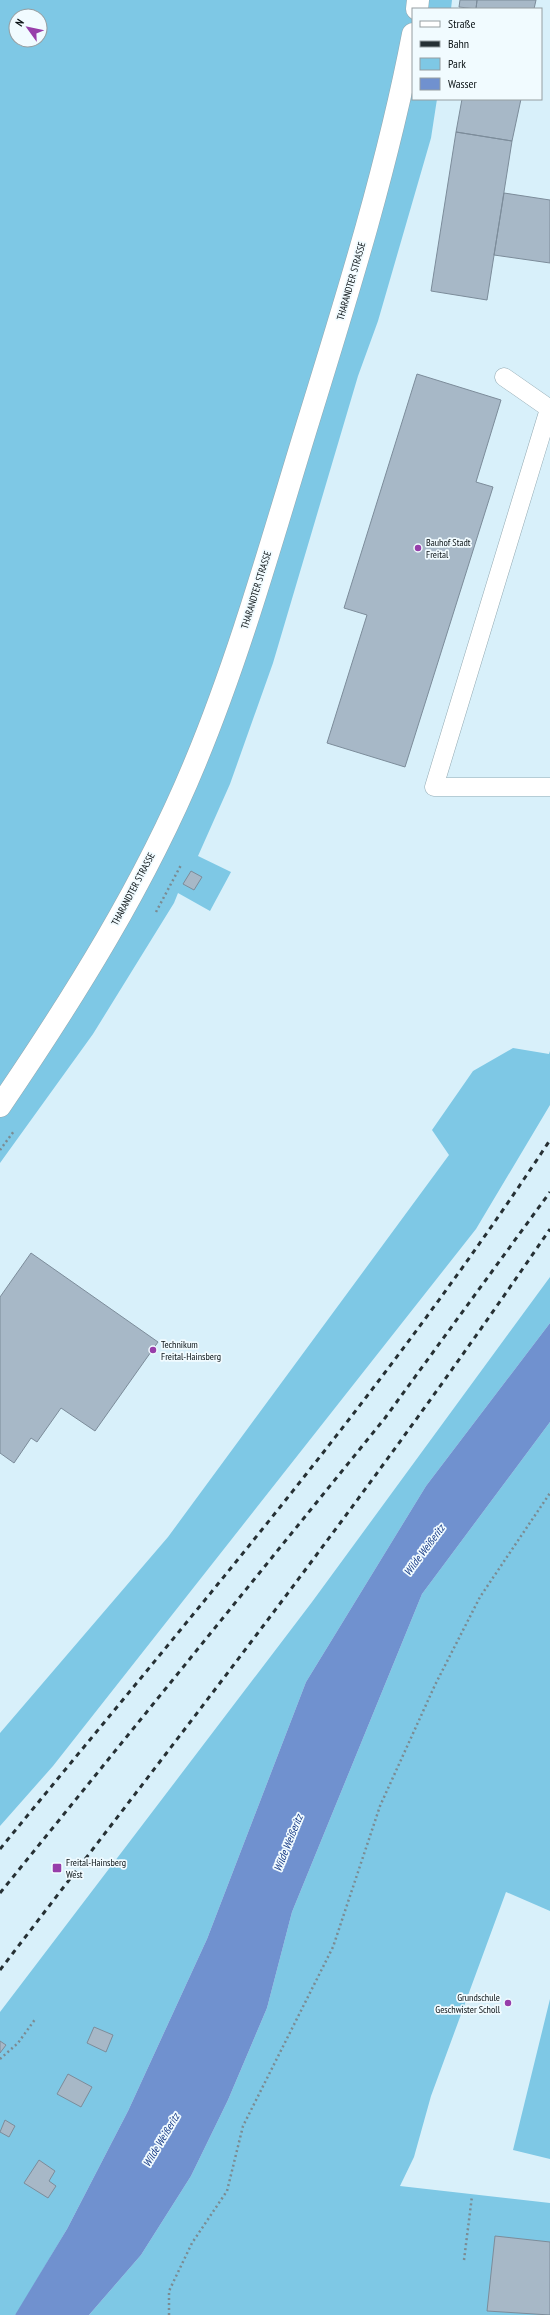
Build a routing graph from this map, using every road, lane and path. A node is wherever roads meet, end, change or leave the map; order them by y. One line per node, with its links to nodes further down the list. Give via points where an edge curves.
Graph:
1 (412, 39): 5 (main road, THARANDTER STRASSE, via 396,118 374,203 224,690 194,766 135,887 94,963)
2 (504, 377): 3 (lane)
3 (550, 409): 4 (lane, via 434,787)
4 (550, 787)
5 (0, 1106)
6 (550, 1493): 11 (path, via 480,1597 435,1685 380,1806 333,1948 243,2126 226,2191 192,2243 169,2291)
7 (36, 2018): 8 (path, via 18,2043)
8 (0, 2059)
9 (472, 2196): 10 (path)
10 (464, 2260)
11 (169, 2315)

